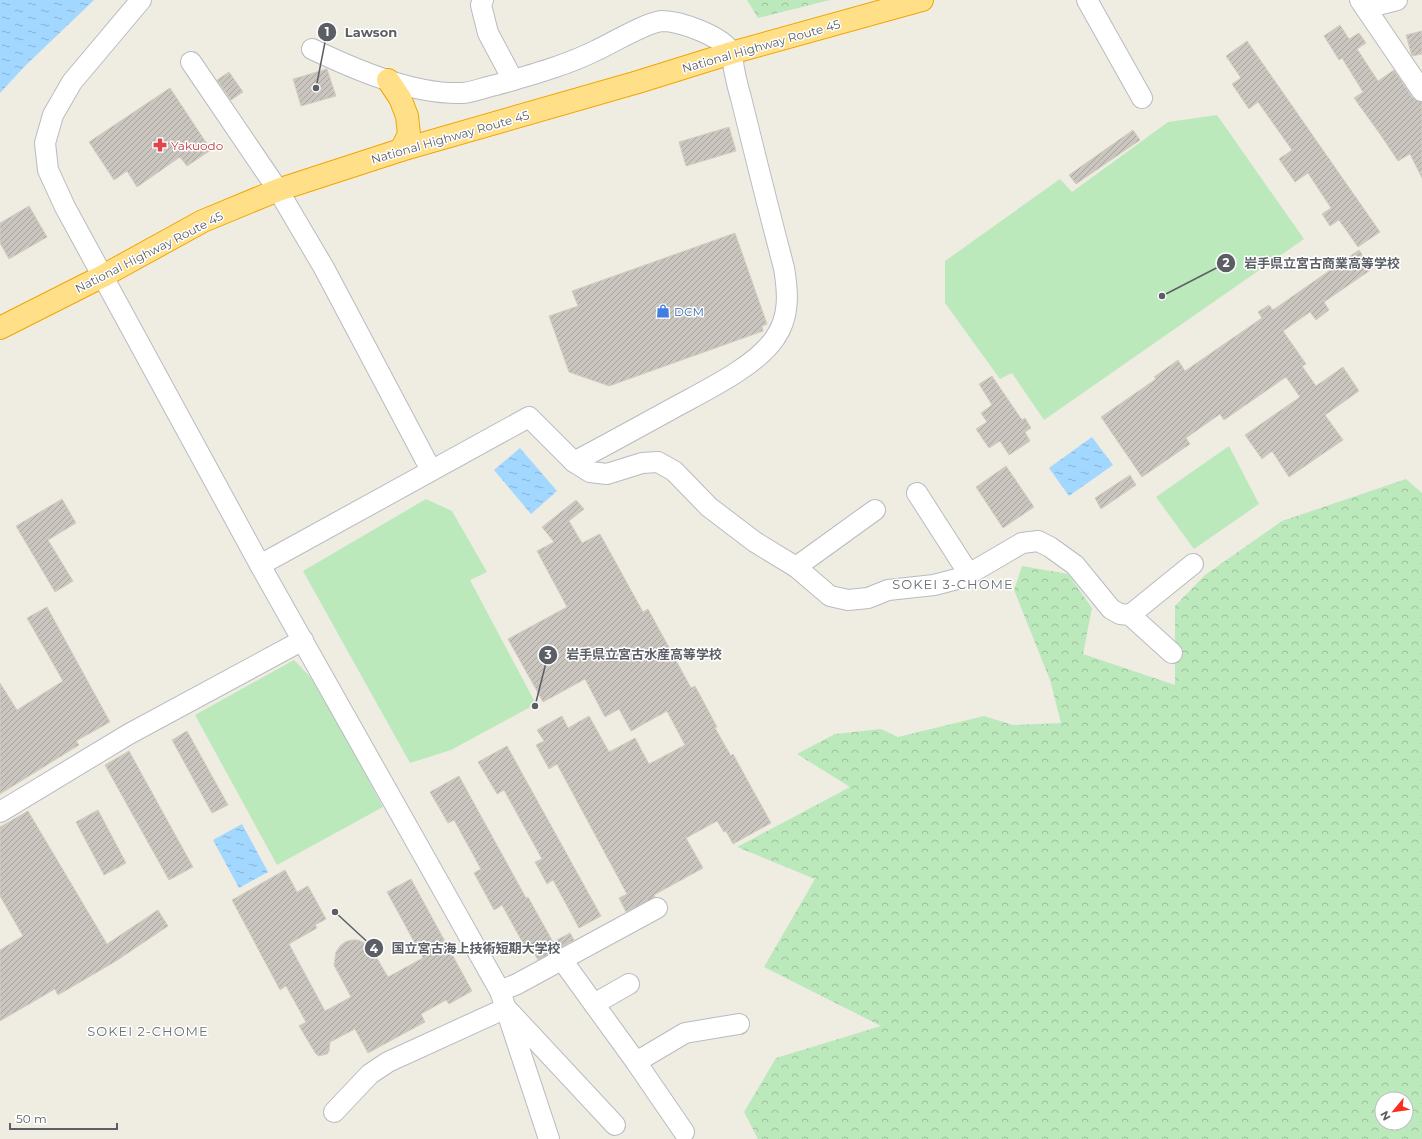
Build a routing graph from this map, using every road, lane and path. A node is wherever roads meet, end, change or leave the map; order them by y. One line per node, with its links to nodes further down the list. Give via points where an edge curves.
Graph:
1 (141, 0): 17 (street, via 72,82 53,115 45,143 48,170)
2 (483, 0): 12 (street, via 481,6 488,33)
3 (922, 0): 8 (highway, National Highway Route 45)
4 (1087, 0): 14 (street)
5 (1397, 0): 6 (street)
6 (1363, 4): 10 (street)
7 (312, 49): 11 (street, via 350,67)
8 (731, 53): 12 (street, via 711,36 694,28 661,21 596,51); 15 (highway, National Highway Route 45); 19 (street, via 784,268 788,290 786,315 775,338 755,359 721,381)
9 (191, 62): 16 (street)
10 (1413, 62): 13 (street)
11 (388, 80): 12 (street, via 432,92 464,93); 15 (highway, via 400,98 407,116 409,134)
12 (513, 80)
13 (1422, 91)
14 (1142, 98)
15 (401, 150): 16 (highway, National Highway Route 45)
16 (278, 190): 17 (highway, National Highway Route 45, via 203,221); 20 (street, via 324,268)
17 (103, 276): 18 (highway, National Highway Route 45); 24 (street)
18 (0, 328)
19 (574, 462): 20 (street, via 529,417); 25 (street, via 590,472 607,474 642,463 658,462 674,471 709,507 733,526)
20 (431, 470): 24 (street)
21 (917, 493): 26 (street)
22 (875, 510): 25 (street)
23 (1193, 564): 27 (street)
24 (260, 565): 28 (street)
25 (796, 567): 26 (street, via 830,596 848,600 868,598 888,590 934,585)
26 (969, 574): 27 (street, via 1022,543 1038,541 1075,565 1111,609 1120,614)
27 (1130, 615): 29 (street)
28 (304, 640): 30 (street, via 129,734); 34 (street)
29 (1172, 653)
30 (0, 812)
31 (657, 908): 32 (street)
32 (562, 960): 34 (street, via 517,984); 35 (street)
33 (629, 984): 35 (street)
34 (503, 1000): 38 (street, via 388,1062 370,1074); 39 (street); 41 (street)
35 (594, 1004): 37 (street)
36 (739, 1024): 37 (street, via 685,1034)
37 (636, 1062): 40 (street)
38 (334, 1112)
39 (615, 1125)
40 (684, 1132)
41 (549, 1139)

